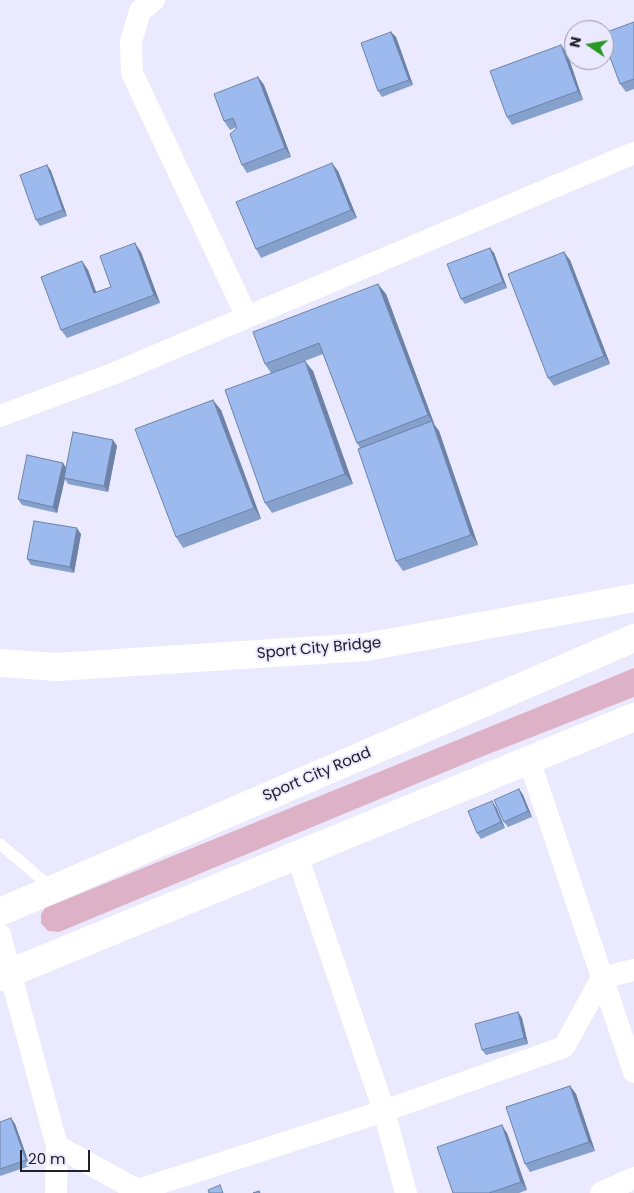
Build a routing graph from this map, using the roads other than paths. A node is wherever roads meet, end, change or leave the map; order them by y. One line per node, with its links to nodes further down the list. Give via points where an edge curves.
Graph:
1 (154, 0): 3 (street, via 140,11 131,42 132,74)
2 (634, 153): 3 (street)
3 (247, 317): 4 (street, via 115,373)
4 (0, 416)
5 (634, 598): 7 (main road, Sport City Bridge, via 366,647 56,667)
6 (634, 638): 12 (main road, Sport City Road)
7 (0, 663)
8 (634, 717): 9 (main road)
9 (529, 760): 11 (main road); 17 (street)
10 (0, 844): 12 (lane)
11 (297, 855): 16 (main road); 19 (street)
12 (53, 890): 13 (main road, Sport City Road)
13 (0, 912)
14 (0, 935): 16 (street)
15 (634, 970): 17 (street)
16 (5, 975): 20 (street)
17 (602, 978): 18 (street); 19 (street, via 564,1047)
18 (634, 1072)
19 (384, 1110): 22 (street); 24 (street)
20 (57, 1146): 22 (street); 23 (street)
21 (634, 1178): 25 (street)
22 (133, 1192)
23 (56, 1193)
24 (406, 1193)
25 (601, 1193)

